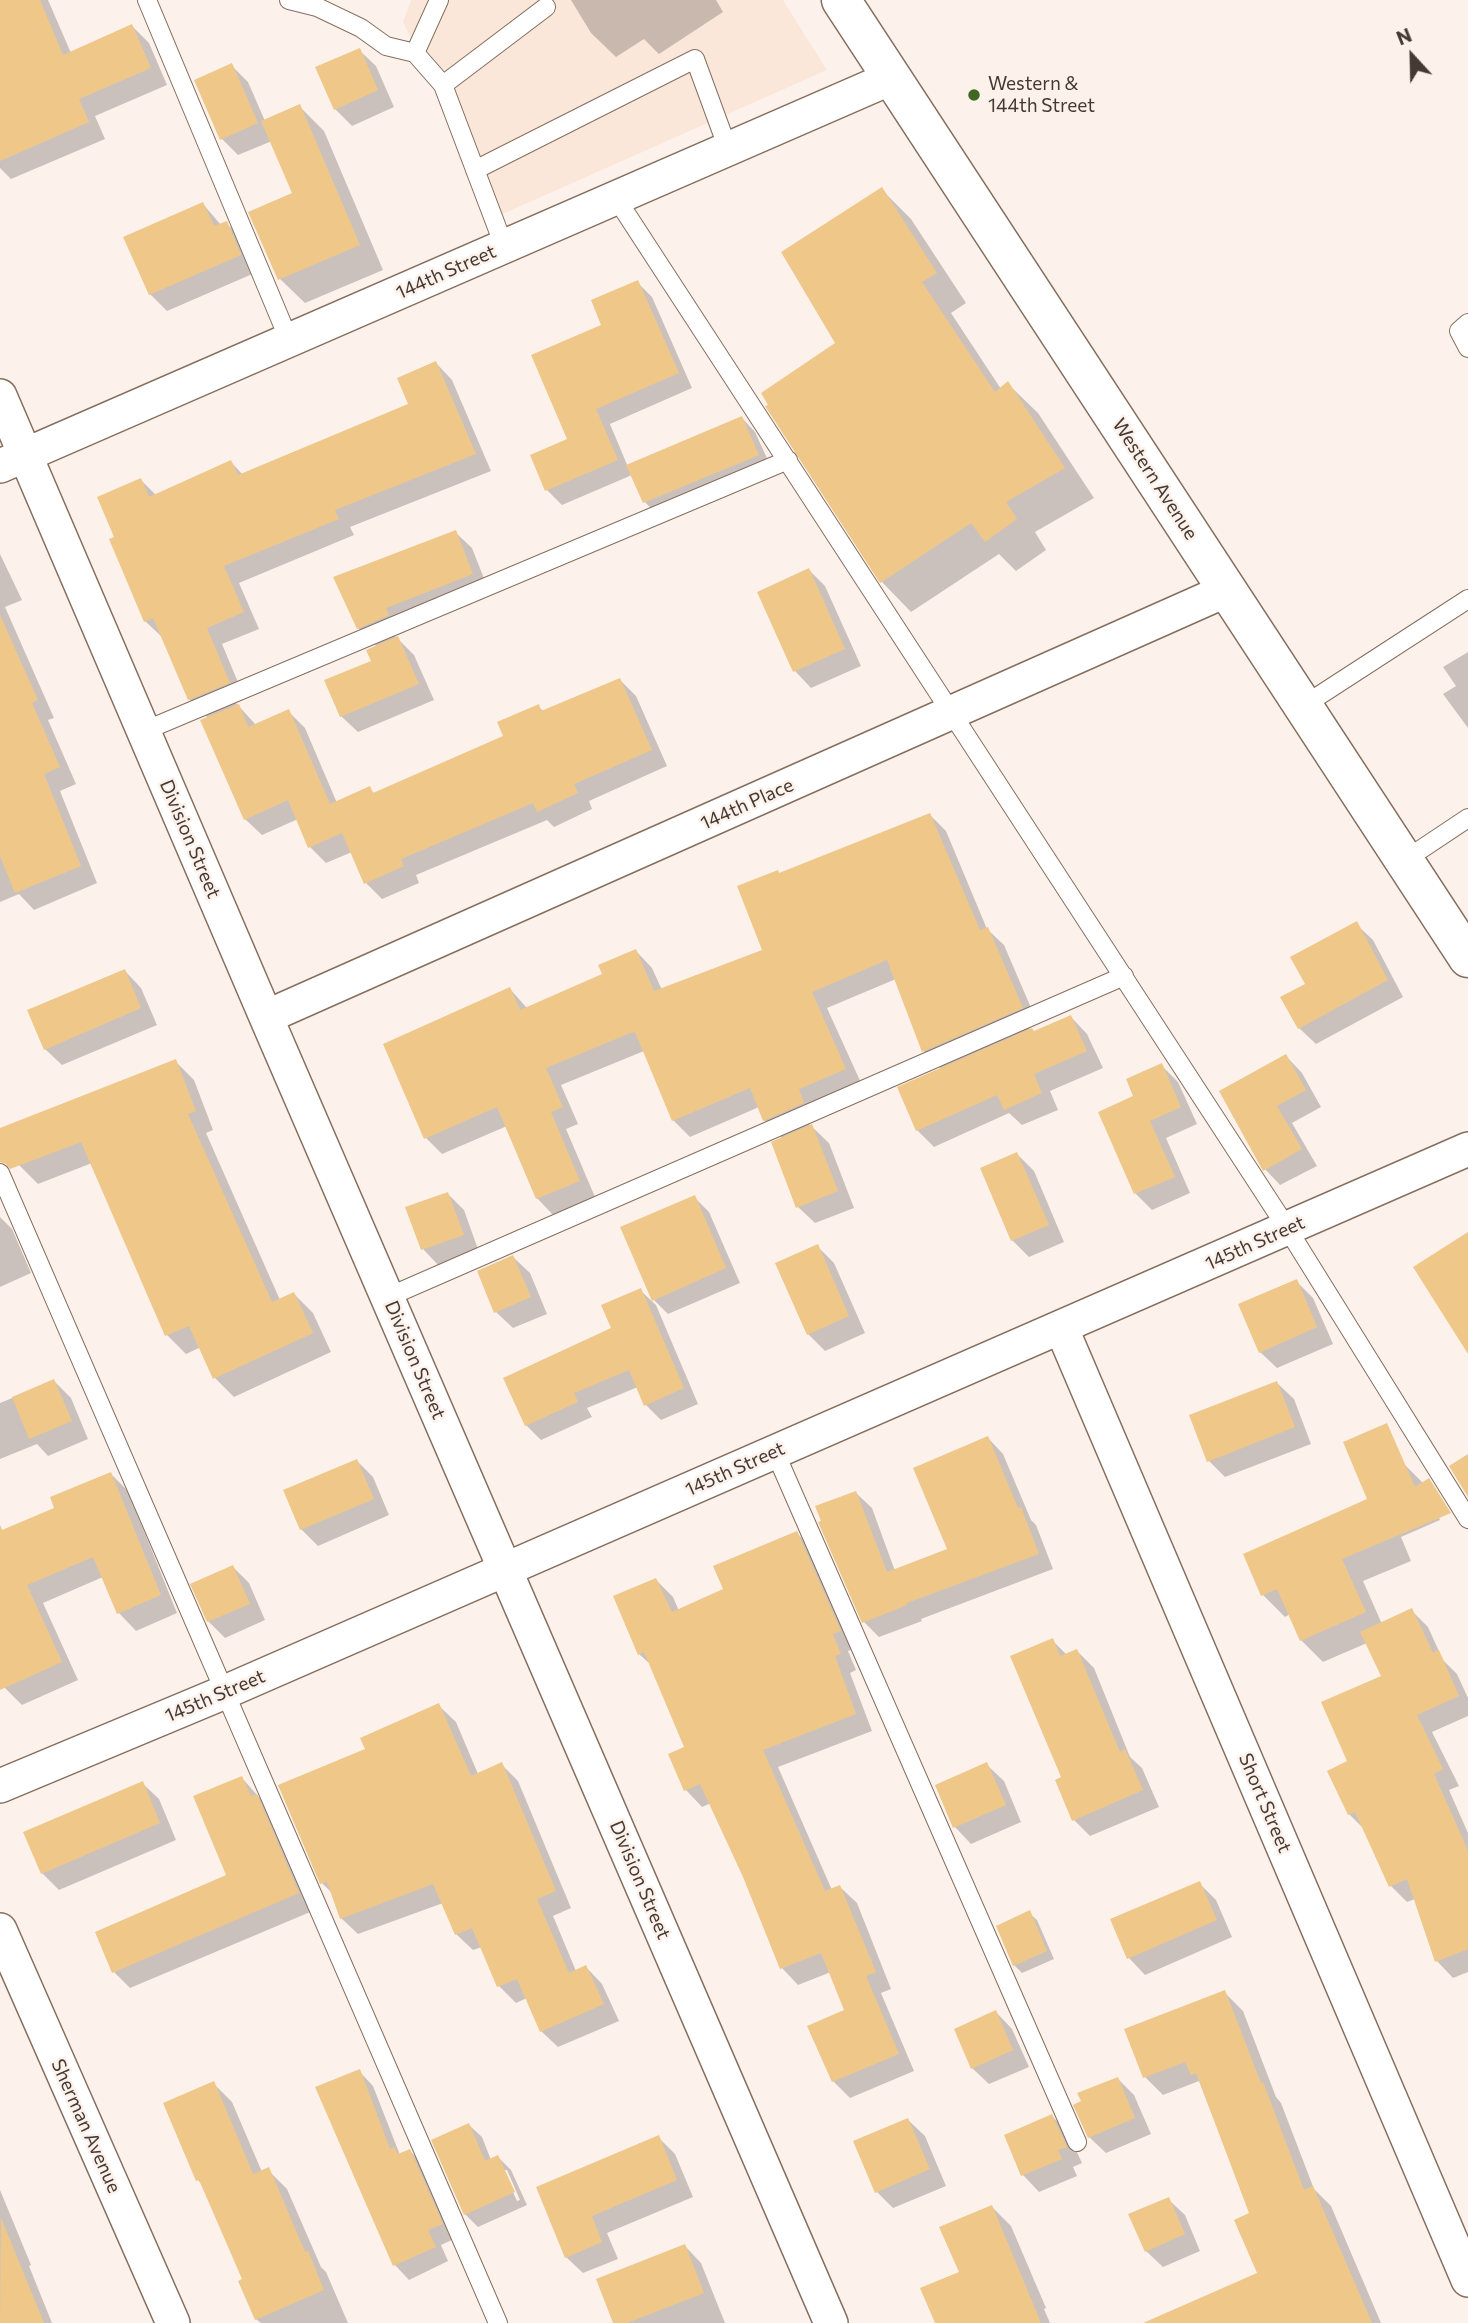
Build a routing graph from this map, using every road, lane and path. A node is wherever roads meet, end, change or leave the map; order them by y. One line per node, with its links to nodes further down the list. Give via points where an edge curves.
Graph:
1 (147, 0): 14 (lane)
2 (289, 0): 6 (lane, via 317,7 386,46)
3 (439, 0): 6 (lane)
4 (841, 0): 7 (main road, Western Avenue)
5 (546, 7): 8 (lane)
6 (415, 53): 8 (lane)
7 (891, 78): 9 (street, 144th Street); 19 (main road, Western Avenue)
8 (443, 85): 10 (lane)
9 (728, 149): 10 (lane, via 695,59); 11 (street, 144th Street)
10 (475, 170): 12 (lane)
11 (616, 198): 12 (street, 144th Street); 18 (lane)
12 (504, 246): 14 (street, 144th Street)
13 (1468, 323): 15 (lane, via 1459,331)
14 (289, 340): 17 (street, 144th Street)
15 (1468, 348)
16 (0, 396): 17 (street, Division Street)
17 (13, 460): 23 (street, Division Street)
18 (788, 460): 22 (lane); 23 (lane)
19 (1227, 590): 21 (main road, Western Avenue); 22 (street, 144th Place)
20 (1468, 599): 21 (lane)
21 (1303, 706): 25 (main road, Western Avenue)
22 (953, 713): 27 (lane); 28 (street, 144th Place)
23 (144, 731): 28 (street, Division Street)
24 (1468, 818): 25 (lane)
25 (1405, 860): 26 (main road, Western Avenue)
26 (1468, 958)
27 (1124, 976): 31 (lane); 32 (lane)
28 (266, 1017): 32 (street, Division Street)
29 (1468, 1149): 31 (street, 145th Street)
30 (0, 1173): 37 (lane)
31 (1287, 1228): 33 (street, 145th Street); 35 (lane)
32 (388, 1297): 36 (street, Division Street)
33 (1061, 1327): 34 (street, 145th Street); 41 (street, Short Street)
34 (775, 1452): 36 (street, 145th Street); 40 (lane)
35 (1468, 1518)
36 (505, 1570): 37 (street, 145th Street); 44 (street, Division Street)
37 (225, 1692): 38 (street, 145th Street); 43 (lane)
38 (0, 1786)
39 (0, 1930): 42 (street, Sherman Avenue)
40 (1077, 2142)
41 (1468, 2280)
42 (173, 2323)
43 (498, 2323)
44 (831, 2323)

